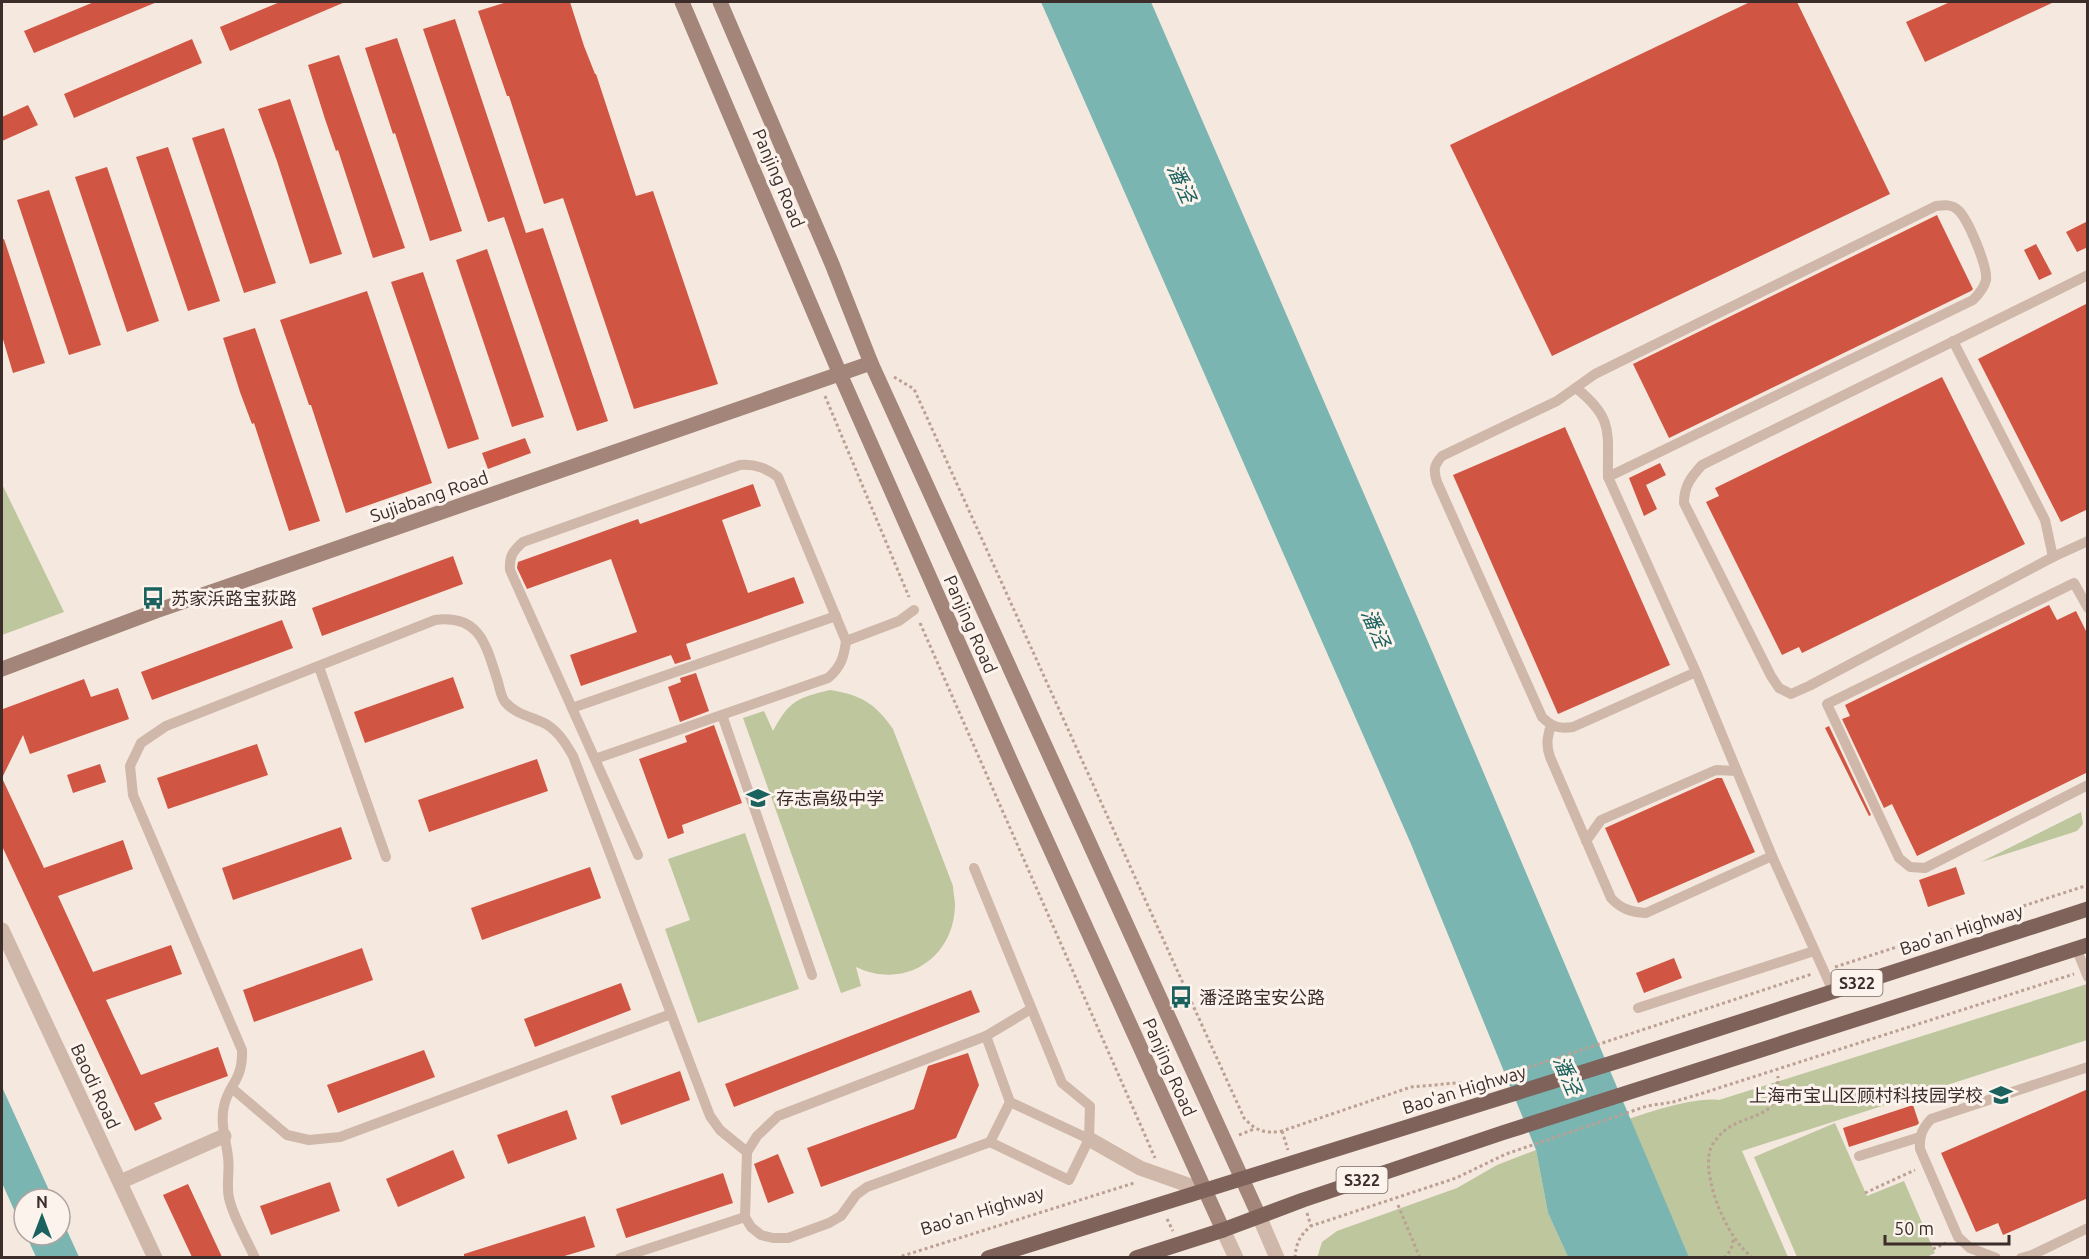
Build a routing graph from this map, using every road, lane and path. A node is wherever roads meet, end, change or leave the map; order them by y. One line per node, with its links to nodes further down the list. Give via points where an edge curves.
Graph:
1 (682, 2): 6 (main road, Panjing Road)
2 (720, 2): 5 (main road, Panjing Road)
3 (2088, 275): 4 (lane)
4 (1953, 341): 11 (lane, via 2045,520); 11 (lane, via 1702,465 1684,491 1684,503 1771,676 1779,688 1791,694)
5 (871, 363): 6 (main road, Sujiabang Road); 35 (path, Bao'an Highway, via 914,388 1244,1118 1254,1129 1282,1131 1411,1087 1490,1080); 55 (main road, Panjing Road)
6 (840, 374): 7 (main road, Sujiabang Road); 58 (main road, Panjing Road)
7 (819, 382): 13 (path); 17 (main road, Sujiabang Road, via 156,611)
8 (1576, 388): 9 (lane, via 1593,402 1608,428); 9 (lane, via 1595,374 1936,206 1947,204 1957,208 1985,266 1982,291 1973,300); 21 (lane, via 1442,456 1434,473 1542,717)
9 (1608, 477): 18 (lane)
10 (2088, 542): 11 (lane)
11 (2053, 557)
12 (2088, 608): 24 (lane, via 2074,583 1827,704 1899,858 1910,867 1925,868)
13 (914, 610): 15 (lane, via 899,621); 53 (path, via 1155,1155)
14 (836, 616): 15 (lane); 19 (lane); 19 (lane, via 778,477 766,468 749,464 729,469 523,542 512,552 510,570)
15 (846, 641): 20 (lane, via 844,658 828,678)
16 (319, 667): 28 (lane); 41 (lane, via 435,620 451,618 477,631 486,645 504,701 547,725 562,738 573,756); 45 (lane, via 166,726 141,743 130,766 133,795 242,1050 242,1065)
17 (2, 669)
18 (1696, 672): 21 (lane, via 1573,727 1561,729); 23 (lane)
19 (572, 708): 22 (lane)
20 (722, 715): 22 (lane); 37 (lane)
21 (1551, 725): 25 (lane, via 1547,746)
22 (595, 759): 26 (lane)
23 (1737, 771): 25 (lane, via 1716,770 1601,820); 27 (lane)
24 (2088, 785)
25 (1586, 841): 27 (lane, via 1611,898 1632,912 1646,913)
26 (638, 855)
27 (1772, 856): 34 (lane)
28 (386, 857)
29 (974, 868): 40 (lane)
30 (2088, 885): 35 (path, Bao'an Highway)
31 (2088, 909): 38 (main road, Bao'an Highway / S322)
32 (2, 930): 57 (street, Baodi Road)
33 (2082, 946): 36 (lane); 61 (main road, S322, via 1502,1133)
34 (1814, 951): 35 (lane); 39 (lane)
35 (1823, 970): 38 (lane)
36 (2086, 974): 75 (path, via 1703,1093 1647,1106 1506,1154 1456,1178 1311,1226 1302,1233)
37 (812, 975)
38 (1833, 991): 55 (main road, Bao'an Highway / S322)
39 (1638, 1008)
40 (1031, 1009): 42 (lane); 49 (lane, via 1062,1083 1090,1106)
41 (671, 1014): 45 (lane, via 340,1137 309,1140 287,1135); 51 (lane, via 710,1116 720,1130)
42 (986, 1036): 46 (lane); 51 (lane, via 778,1116)
43 (2088, 1067): 48 (lane, via 1931,1119)
44 (1778, 1076): 65 (path, via 1778,1099 1768,1109 1721,1133 1709,1153 1711,1183)
45 (233, 1089): 47 (lane, via 225,1103)
46 (1010, 1102): 49 (lane); 50 (lane)
47 (224, 1136): 57 (street); 68 (lane, via 229,1200)
48 (1920, 1137): 52 (lane); 54 (lane)
49 (1089, 1139): 50 (lane, via 1069,1180); 58 (street, via 1140,1167)
50 (990, 1142): 62 (lane, via 867,1187 841,1216 788,1238 761,1235)
51 (747, 1152): 62 (lane)
52 (1859, 1156)
53 (1155, 1166)
54 (1926, 1166): 59 (path); 80 (lane, via 1958,1237 1970,1248)
55 (1241, 1179): 58 (main road, Bao'an Highway / S322); 61 (main road, Panjing Road)
56 (1141, 1180): 70 (path, Bao'an Highway)
57 (120, 1182): 67 (street, Baodi Road)
58 (1205, 1191): 64 (main road, Panjing Road); 71 (main road, Bao'an Highway / S322)
59 (1865, 1193)
60 (1398, 1205): 66 (path)
61 (1259, 1216): 64 (main road, S322); 74 (street, Panjing Road)
62 (745, 1217): 69 (lane)
63 (2088, 1228): 81 (lane)
64 (1223, 1230): 72 (main road, S322); 73 (street, Panjing Road)
65 (1734, 1237): 78 (path, via 1731,1250); 79 (path)
66 (1417, 1252): 76 (path); 77 (path)
67 (155, 1257)
68 (255, 1257)
69 (620, 1257)
70 (896, 1257)
71 (988, 1257)
72 (1136, 1257)
73 (1236, 1257)
74 (1277, 1257)
75 (1295, 1257)
76 (1413, 1257)
77 (1420, 1257)
78 (1724, 1257)
79 (1753, 1257)
80 (1996, 1257)
81 (2021, 1257)

